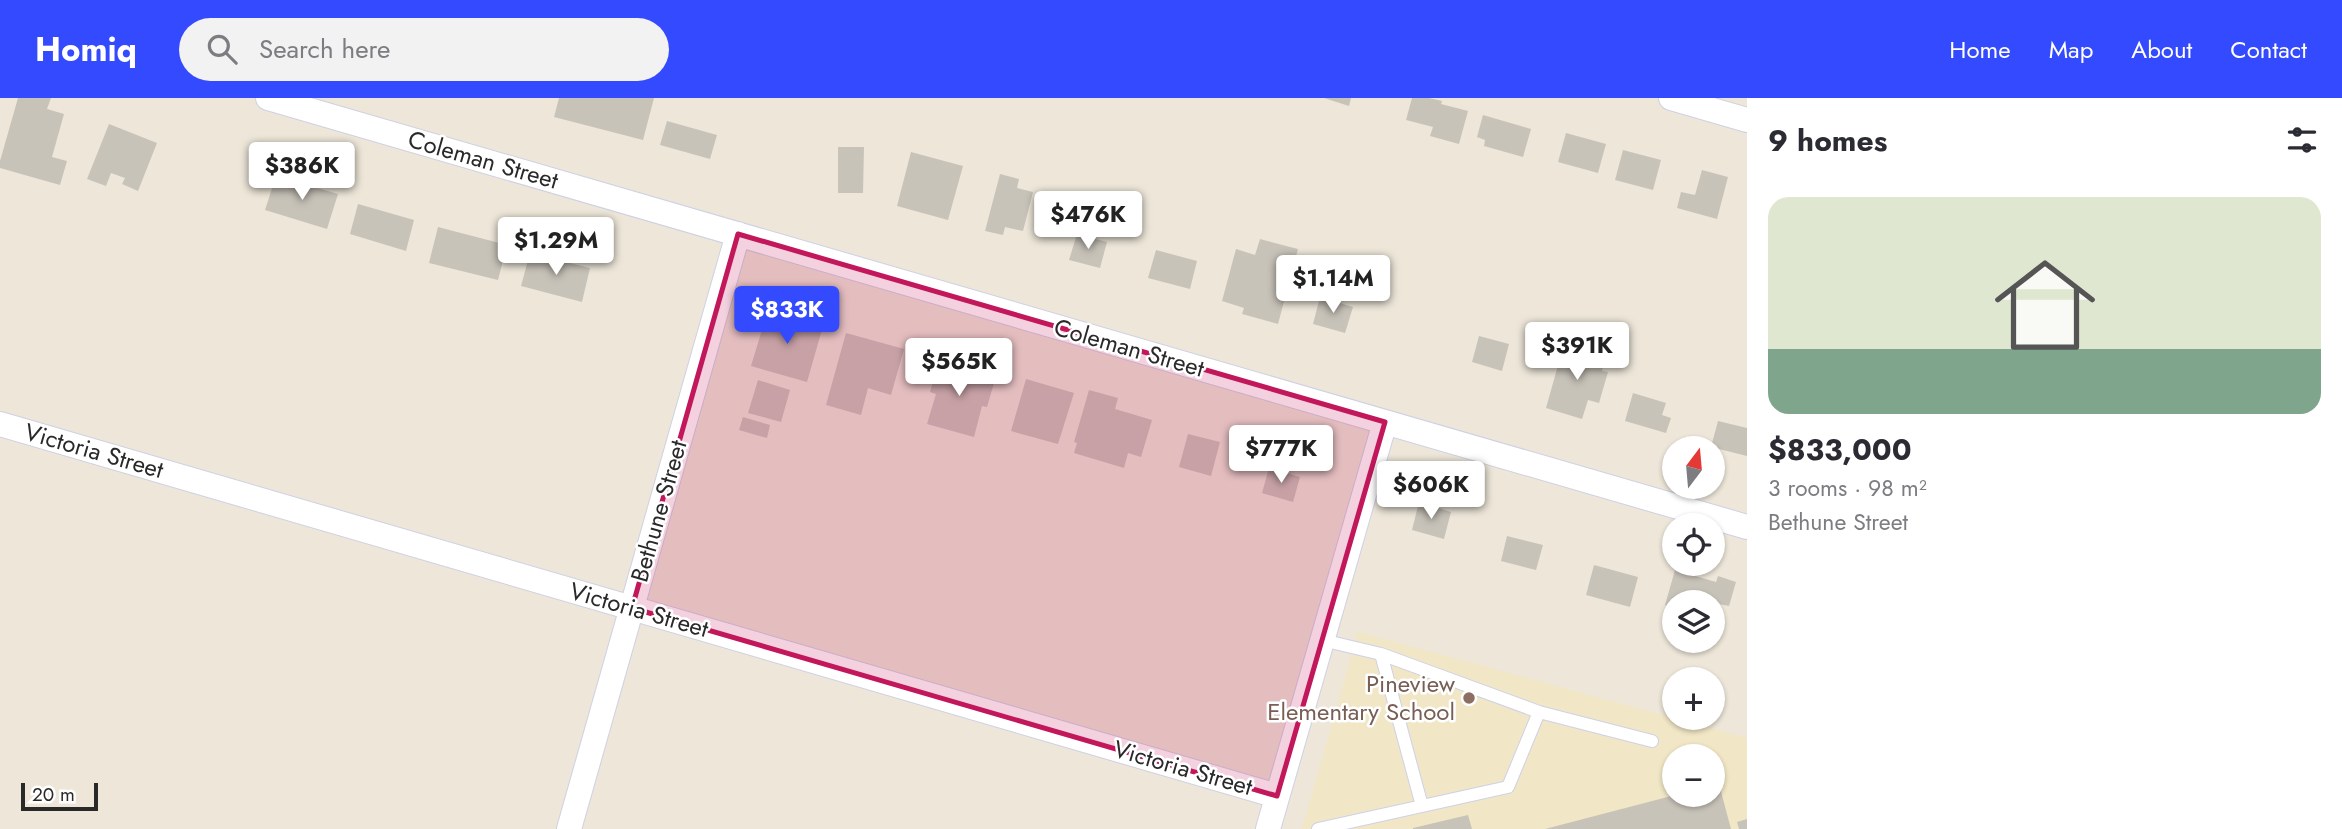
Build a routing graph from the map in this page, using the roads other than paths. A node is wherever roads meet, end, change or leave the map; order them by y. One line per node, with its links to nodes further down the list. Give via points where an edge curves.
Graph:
1 (268, 98): 4 (street, Coleman Street)
2 (1671, 98): 3 (street)
3 (1747, 120)
4 (738, 234): 5 (street, Coleman Street); 8 (street, Bethune Street)
5 (1385, 422): 7 (street, Coleman Street); 9 (street)
6 (0, 424): 8 (street, Victoria Street)
7 (1747, 527)
8 (632, 608): 13 (street, Victoria Street); 15 (street, Bethune Street)
9 (1322, 640): 10 (lane); 13 (street)
10 (1381, 654): 11 (lane); 14 (lane)
11 (1539, 712): 12 (lane); 14 (lane, via 1508,787)
12 (1651, 741)
13 (1277, 796): 16 (street)
14 (1422, 806): 17 (lane)
15 (569, 829)
16 (1268, 829)
17 (1318, 829)

